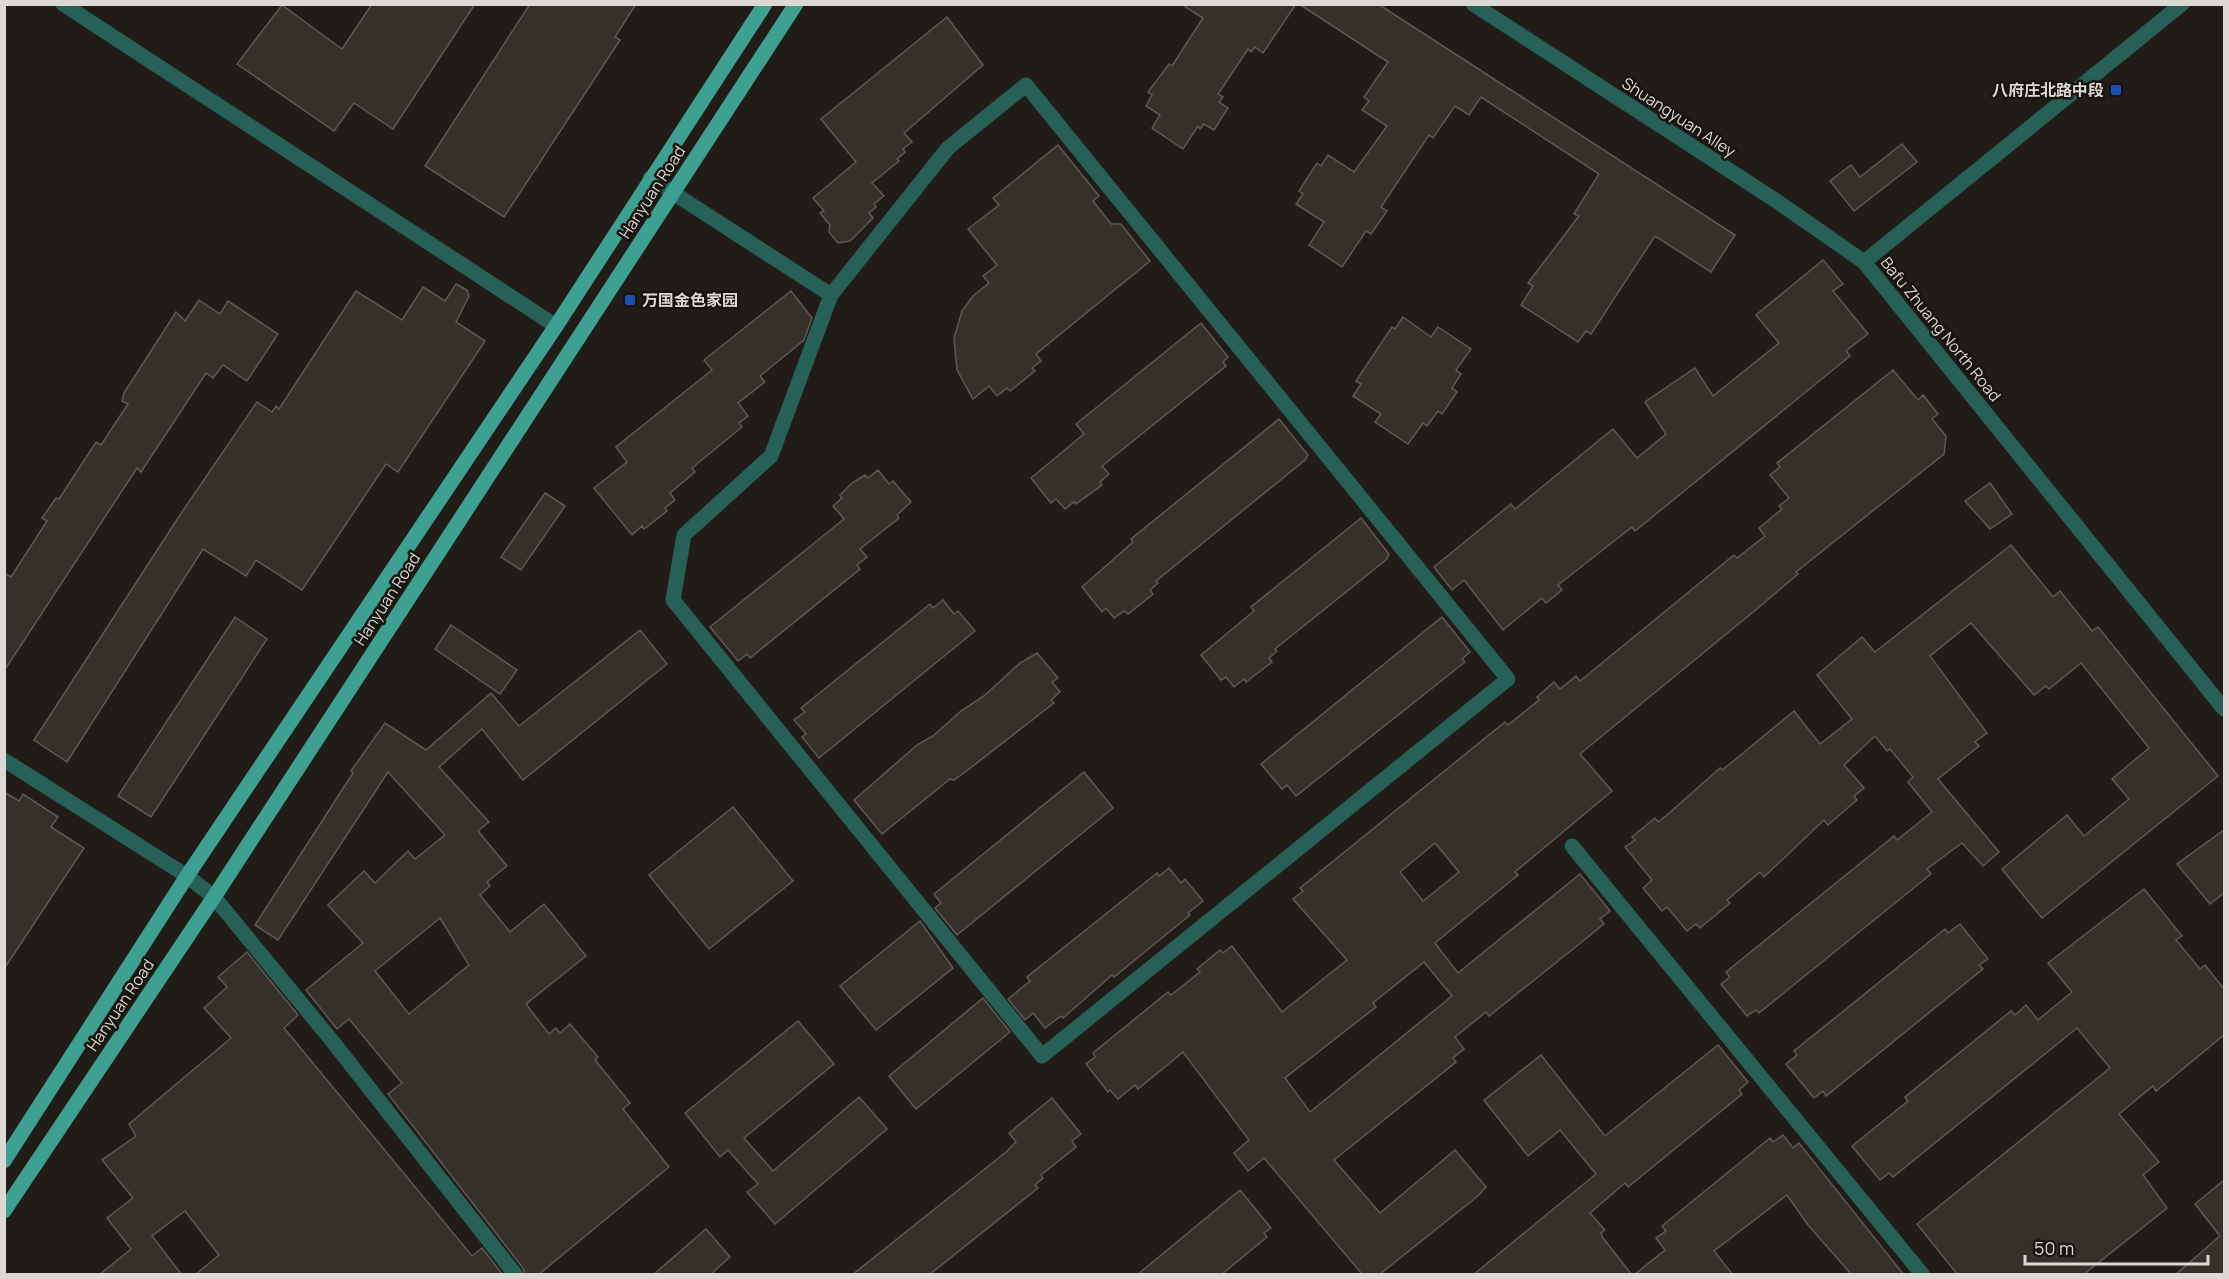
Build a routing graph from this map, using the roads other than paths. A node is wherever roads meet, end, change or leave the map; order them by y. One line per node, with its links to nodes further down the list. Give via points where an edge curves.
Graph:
1 (63, 4): 10 (street)
2 (765, 4): 6 (main road, Hanyuan Road)
3 (796, 4): 7 (main road, Hanyuan Road)
4 (1473, 4): 8 (street, Shuangyuan Alley)
5 (2182, 4): 8 (street, Bafu Zhuang North Road)
6 (650, 178): 7 (street); 10 (main road, Hanyuan Road)
7 (672, 194): 9 (street); 15 (main road, Hanyuan Road)
8 (1864, 262): 11 (street, Bafu Zhuang North Road)
9 (831, 295): 9 (street, via 771,456 684,535 672,600 1042,1056 1508,679 1026,85 948,148)
10 (556, 326): 14 (main road, Hanyuan Road)
11 (2224, 710)
12 (4, 760): 14 (street)
13 (1572, 846): 19 (street)
14 (188, 876): 15 (street); 16 (main road, Hanyuan Road)
15 (214, 897): 17 (main road, Hanyuan Road); 18 (street)
16 (4, 1161)
17 (4, 1211)
18 (515, 1275)
19 (1922, 1275)

